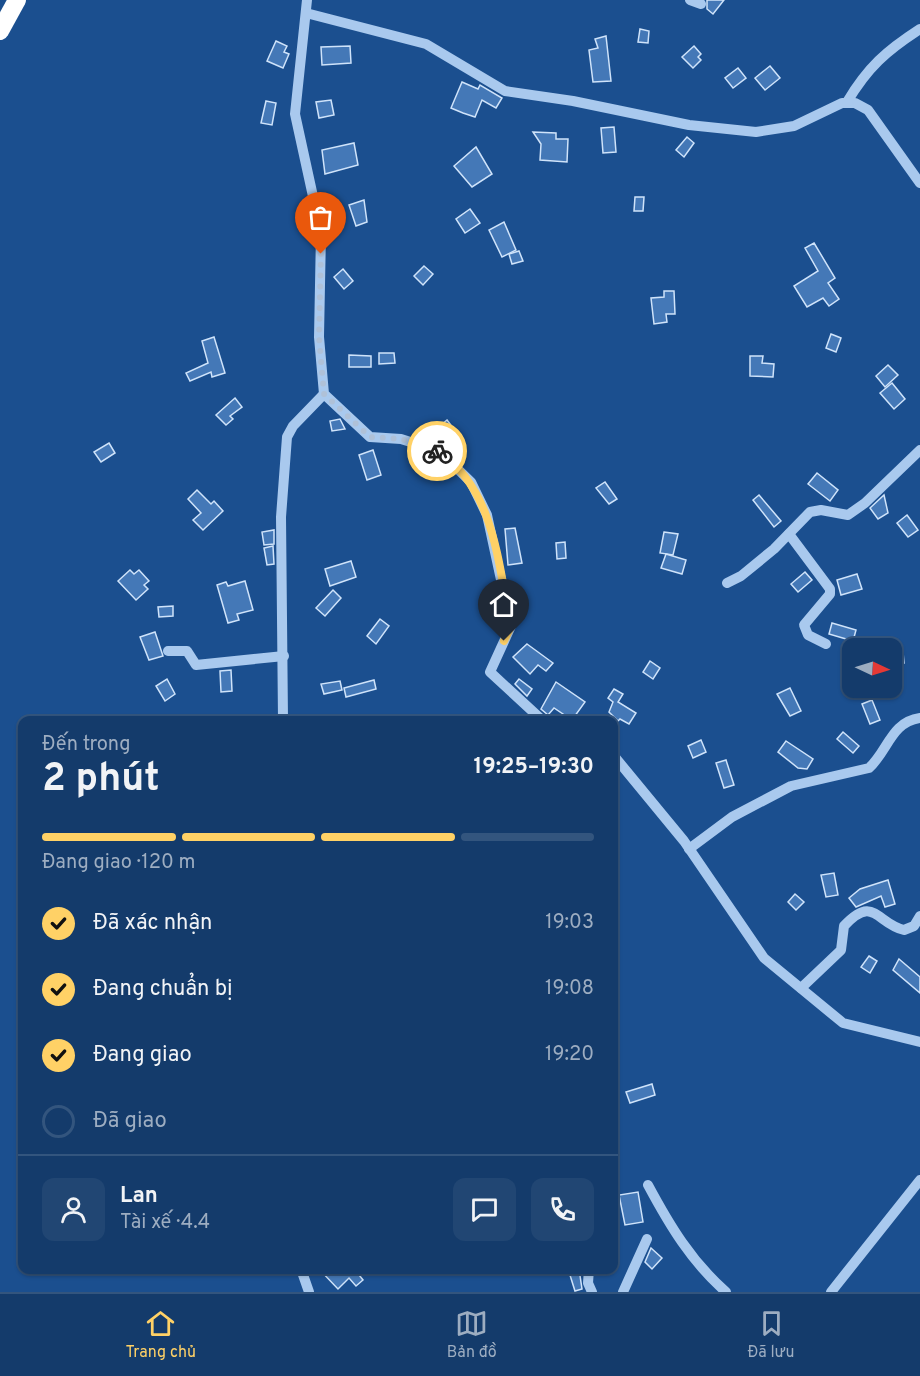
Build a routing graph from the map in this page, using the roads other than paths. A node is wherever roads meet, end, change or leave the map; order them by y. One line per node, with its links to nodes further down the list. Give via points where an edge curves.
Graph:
1 (17, 0): 7 (highway)
2 (307, 0): 5 (street)
3 (690, 0): 4 (street)
4 (701, 4)
5 (306, 13): 8 (street, via 418,41 505,91 689,125 745,132 782,129); 10 (street, via 295,114 321,233 319,337)
6 (920, 29): 8 (street, via 870,68)
7 (0, 30)
8 (847, 102): 9 (street, via 868,110)
9 (920, 183)
10 (324, 394): 16 (street, via 287,437 281,517); 18 (street, via 370,437 401,439 439,451 471,482 487,515 511,626 490,672)
11 (920, 450): 12 (street, via 848,515 815,510)
12 (789, 534): 13 (street); 14 (street, via 830,590 804,625 808,635)
13 (727, 584)
14 (826, 644)
15 (168, 651): 16 (street, via 187,651 196,665)
16 (284, 656): 17 (street)
17 (283, 716)
18 (538, 716)
19 (920, 718): 21 (street, via 907,721 895,731 869,768 791,786 732,817)
20 (618, 761): 21 (street)
21 (689, 849): 23 (street, via 764,958)
22 (920, 916): 23 (street, via 914,926 904,930 875,911 862,912 844,926 841,950)
23 (801, 988): 24 (street, via 843,1023)
24 (920, 1042)
25 (920, 1180): 34 (street)
26 (648, 1185): 33 (street, via 688,1252)
27 (647, 1239): 32 (street)
28 (303, 1274): 30 (street)
29 (589, 1274): 31 (street)
30 (309, 1292)
31 (592, 1292)
32 (623, 1292)
33 (726, 1292)
34 (831, 1292)

